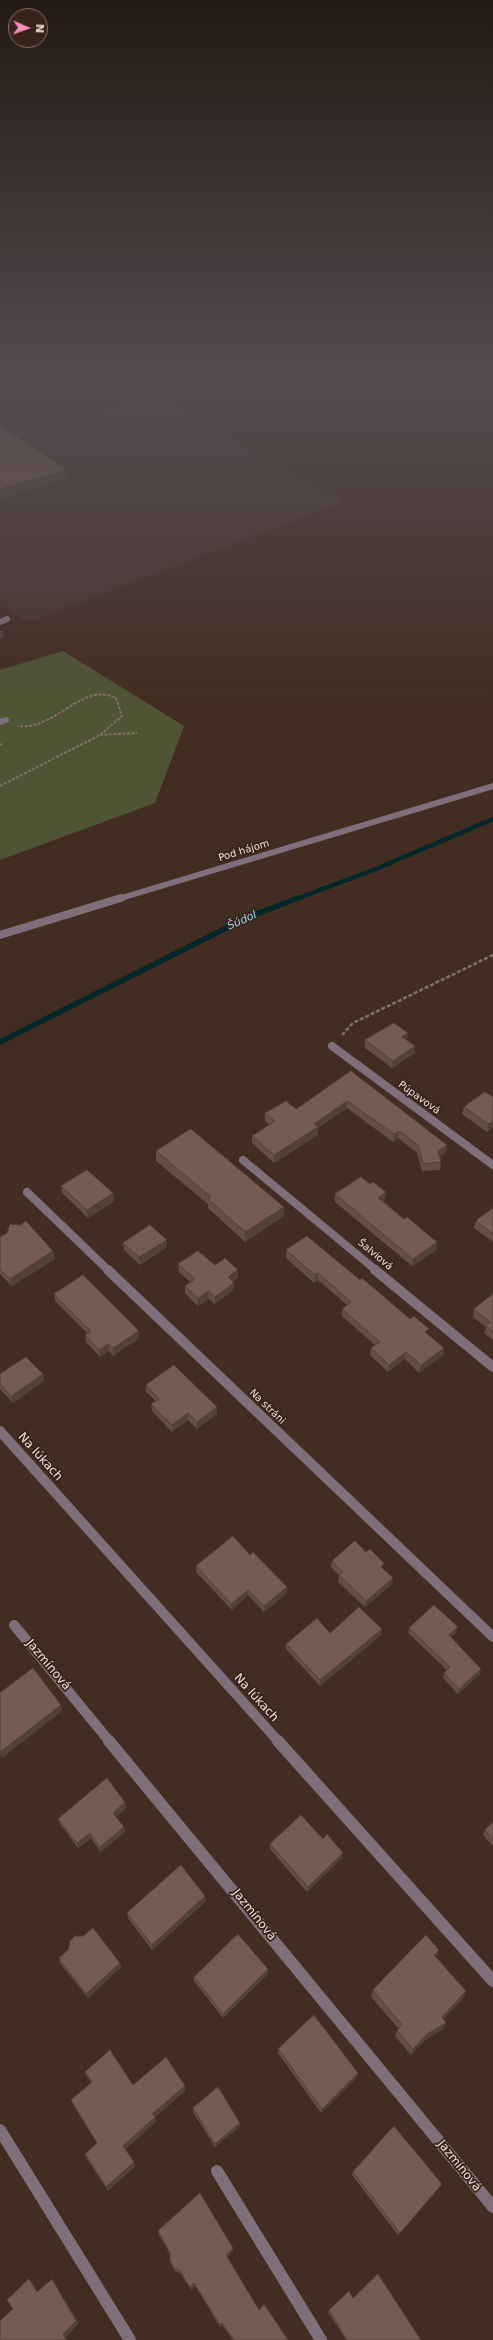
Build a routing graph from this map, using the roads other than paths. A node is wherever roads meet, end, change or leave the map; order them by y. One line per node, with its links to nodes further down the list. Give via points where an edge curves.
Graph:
1 (7, 620): 2 (street)
2 (0, 622)
3 (493, 786): 4 (street, Pod hájom)
4 (0, 935)
5 (332, 1046): 7 (street, Púpavová)
6 (244, 1160): 9 (street, Šalviová)
7 (493, 1165)
8 (26, 1192): 12 (street, Na stráni)
9 (493, 1367)
10 (0, 1431): 13 (street, Na lúkach)
11 (14, 1625): 16 (street, Jazmínová)
12 (493, 1637)
13 (493, 1981)
14 (0, 2130): 17 (street)
15 (217, 2171): 18 (street)
16 (493, 2207)
17 (130, 2340)
18 (321, 2340)

